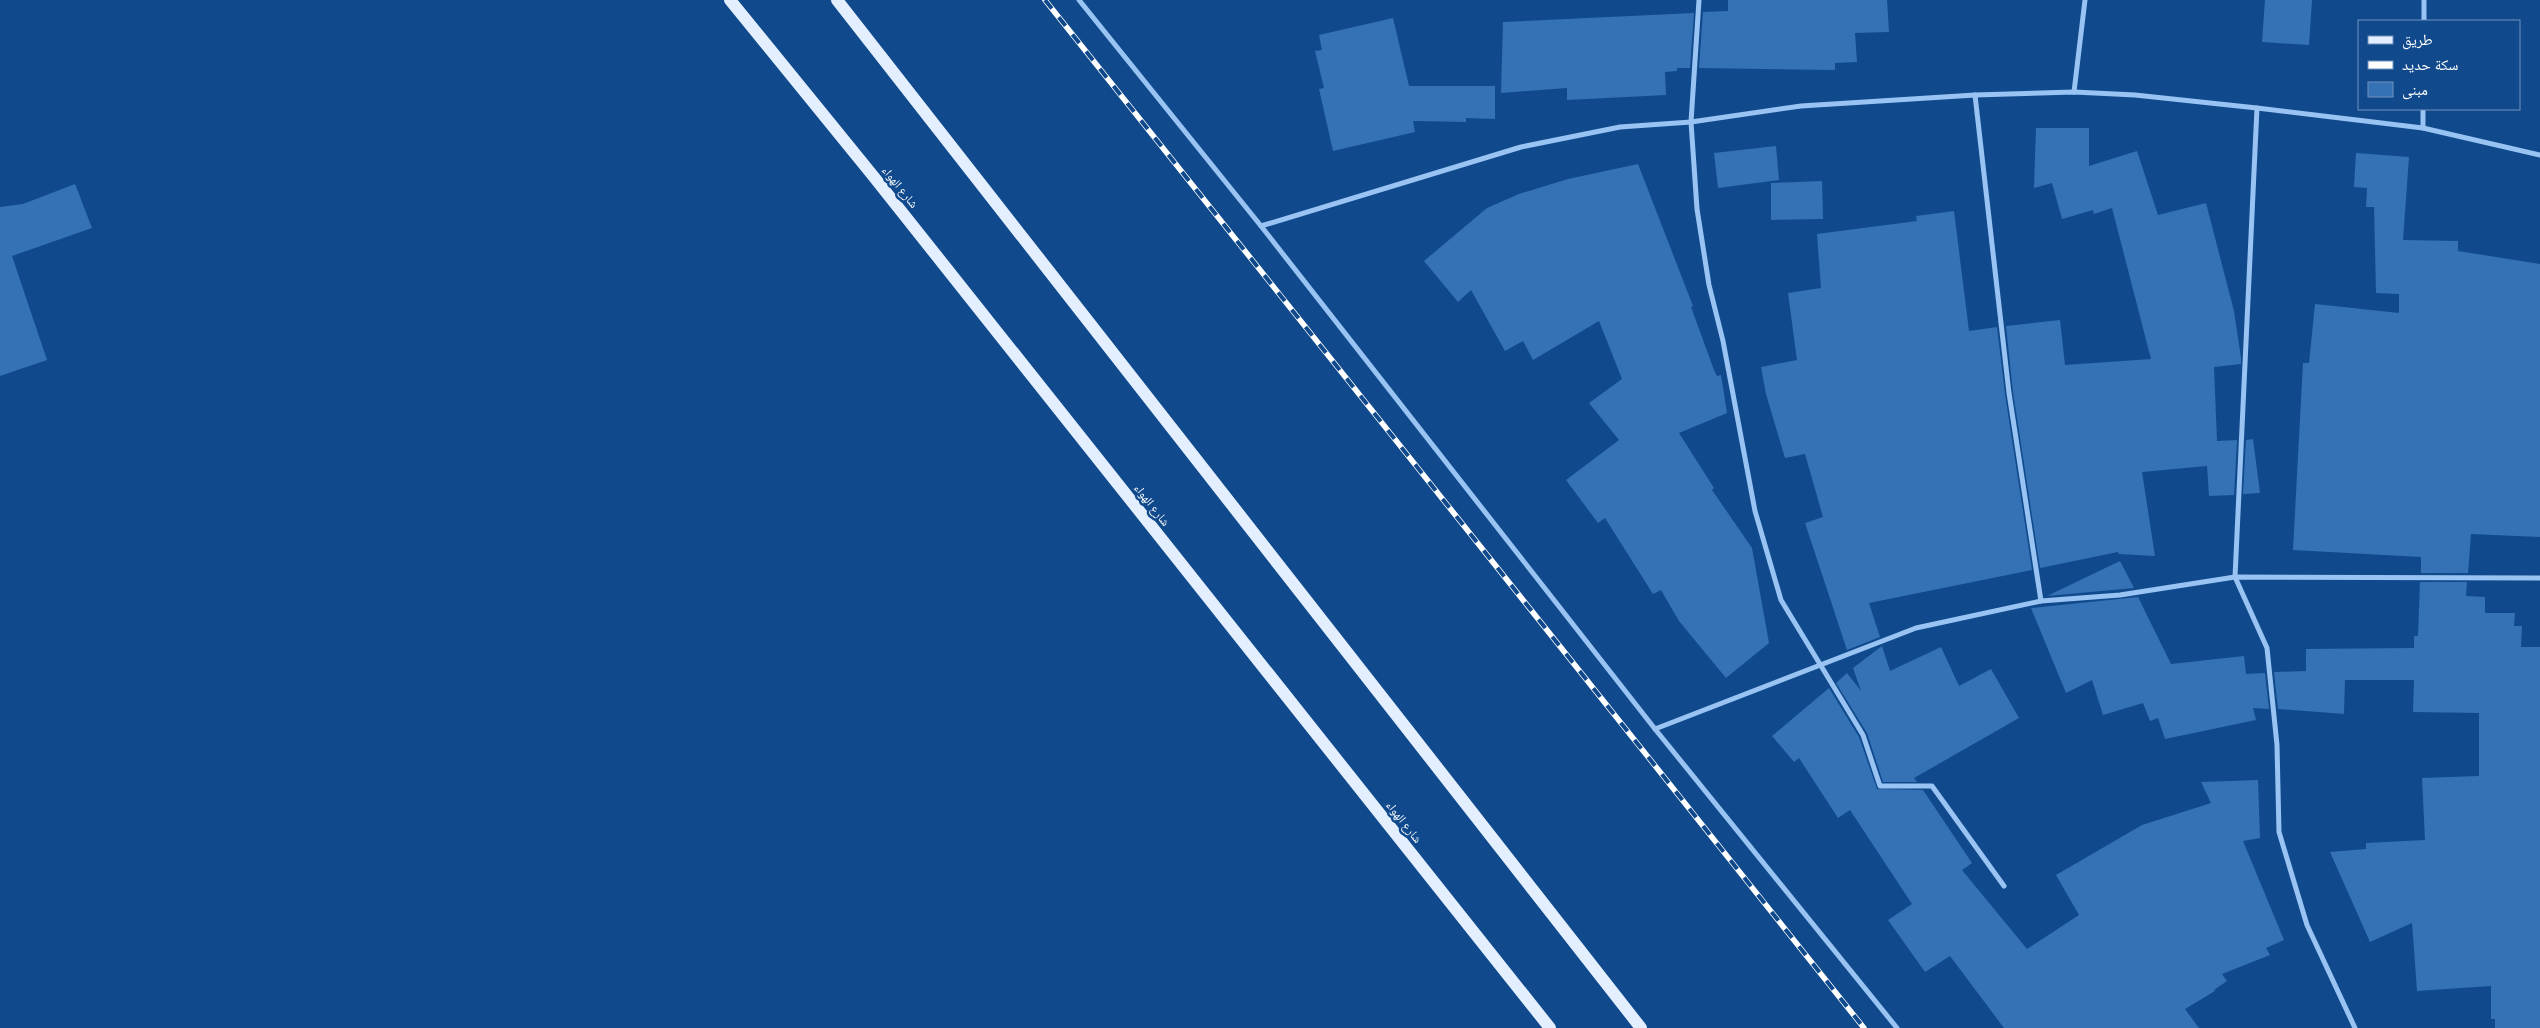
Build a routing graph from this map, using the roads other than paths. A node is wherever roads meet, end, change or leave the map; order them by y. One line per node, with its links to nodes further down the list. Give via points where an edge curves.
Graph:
1 (730, 0): 22 (main road, شارع الهواء, via 880,184)
2 (837, 0): 23 (main road)
3 (1078, 0): 15 (street)
4 (1699, 0): 12 (street)
5 (2086, 0): 8 (street)
6 (2424, 0): 7 (street)
7 (2424, 20)
8 (2074, 92): 9 (street); 10 (street)
9 (1975, 95): 12 (street, via 1801,106); 18 (street, via 2010,393)
10 (2257, 108): 13 (street); 16 (street)
11 (2423, 110): 13 (street)
12 (1690, 122): 15 (street, via 1620,128 1521,147); 19 (street, via 1697,209 1709,285 1723,341 1755,511 1780,600)
13 (2423, 128): 14 (street)
14 (2540, 155)
15 (1261, 226): 20 (street)
16 (2235, 577): 17 (street); 18 (street, via 2120,595); 25 (street, via 2267,648 2277,745 2280,832 2307,925)
17 (2540, 578)
18 (2041, 601): 19 (street, via 1916,628)
19 (1819, 664): 20 (street); 21 (street, via 1863,735 1880,786 1932,786)
20 (1655, 729): 24 (street)
21 (2004, 886)
22 (1550, 1028)
23 (1641, 1028)
24 (1897, 1028)
25 (2355, 1028)

